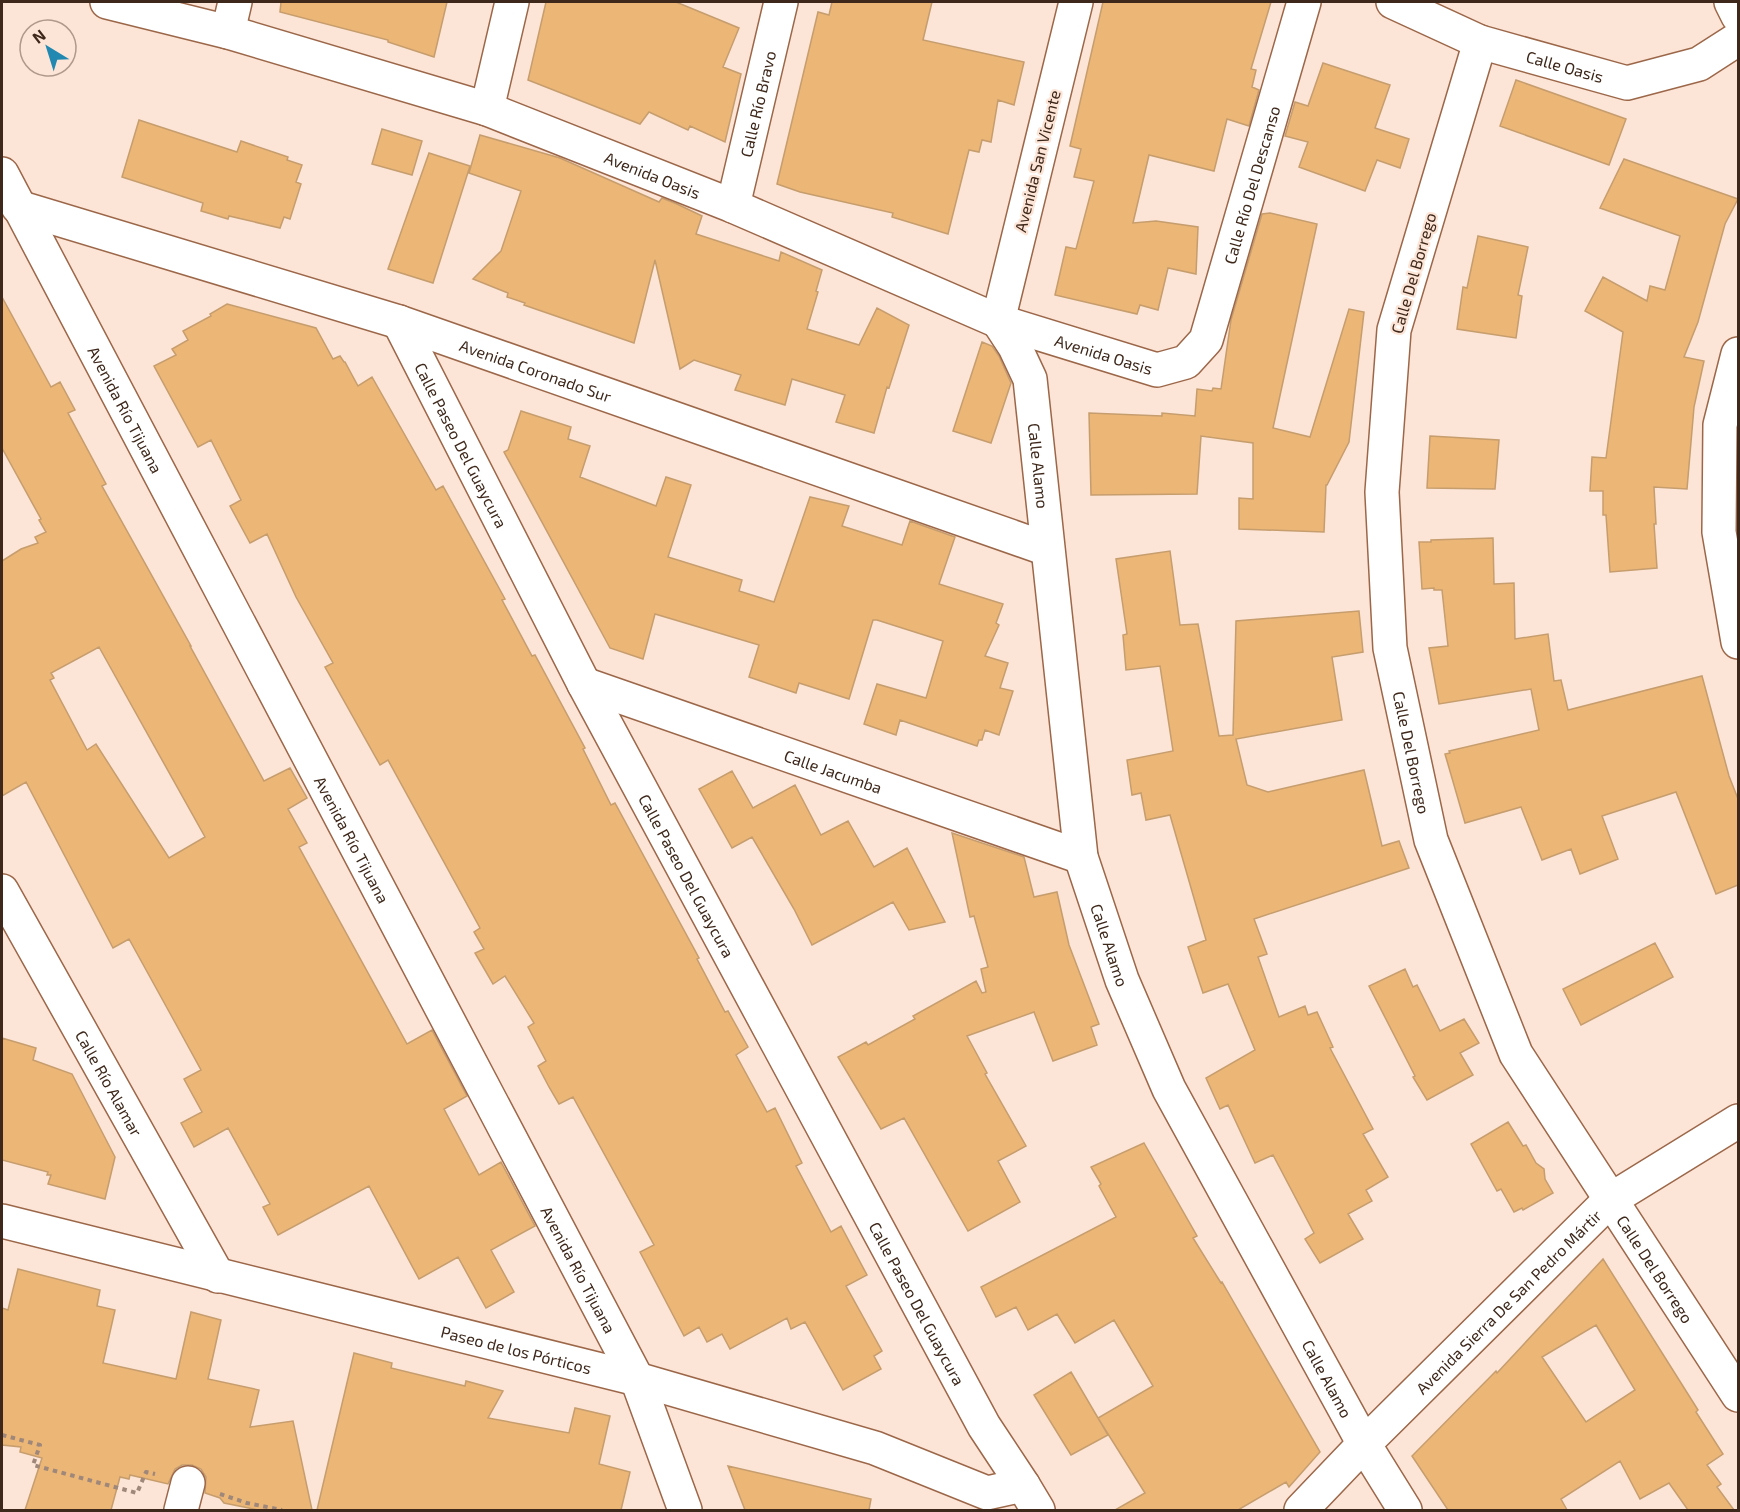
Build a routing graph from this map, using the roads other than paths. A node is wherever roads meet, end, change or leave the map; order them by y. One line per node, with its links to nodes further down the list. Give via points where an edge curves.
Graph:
1 (107, 2): 9 (street, Avenida Oasis)
2 (512, 2): 12 (street)
3 (781, 2): 14 (street, Calle Río Bravo)
4 (1076, 2): 16 (street, Avenida San Vicente)
5 (1304, 2): 19 (street, Calle Río Del Descanso, via 1206,340)
6 (1393, 2): 11 (street, Calle Oasis)
7 (1731, 2): 8 (street)
8 (1738, 16)
9 (231, 17): 12 (street, Avenida Oasis)
10 (1738, 39): 11 (street, Calle Oasis, via 1699,64 1627,83)
11 (1480, 42): 26 (street, Calle Del Borrego, via 1394,330 1382,492 1390,648 1431,840 1511,1043)
12 (487, 109): 14 (street, Avenida Oasis)
13 (2, 174): 15 (street, Avenida Río Tijuana)
14 (733, 206): 16 (street, Avenida Oasis)
15 (18, 207): 17 (street, Avenida Coronado Sur); 29 (street, Avenida Río Tijuana)
16 (998, 321): 19 (street, Avenida Oasis, via 1157,370); 20 (street, Calle Alamo, via 1030,379)
17 (399, 322): 20 (street, Avenida Coronado Sur); 22 (street, Calle Paseo Del Guaycura)
18 (1738, 354): 21 (street, via 1720,424 1719,532)
19 (1186, 362)
20 (1047, 549): 23 (street, Calle Alamo)
21 (1738, 642)
22 (584, 684): 23 (street, Calle Jacumba); 31 (street, Calle Paseo Del Guaycura)
23 (1082, 857): 32 (street, Calle Alamo, via 1122,980 1169,1089)
24 (2, 891): 28 (street, Calle Río Alamar)
25 (1738, 1121): 26 (street, Avenida Sierra De San Pedro Mártir)
26 (1610, 1200): 30 (street, Calle Del Borrego); 32 (street, Avenida Sierra De San Pedro Mártir)
27 (2, 1221): 28 (street, Paseo de los Pórticos)
28 (218, 1276): 29 (street, Paseo de los Pórticos)
29 (637, 1379): 34 (street, Paseo de los Pórticos, via 875,1448); 35 (street, Avenida Río Tijuana)
30 (1738, 1395)
31 (984, 1426): 33 (street, Calle Paseo Del Guaycura); 34 (street, Calle Paseo Del Guaycura)
32 (1364, 1444): 36 (street, Avenida Sierra De San Pedro Mártir); 37 (street, Calle Alamo)
33 (1030, 1498): 34 (street)
34 (992, 1502)
35 (685, 1510)
36 (1301, 1510)
37 (1405, 1510)

